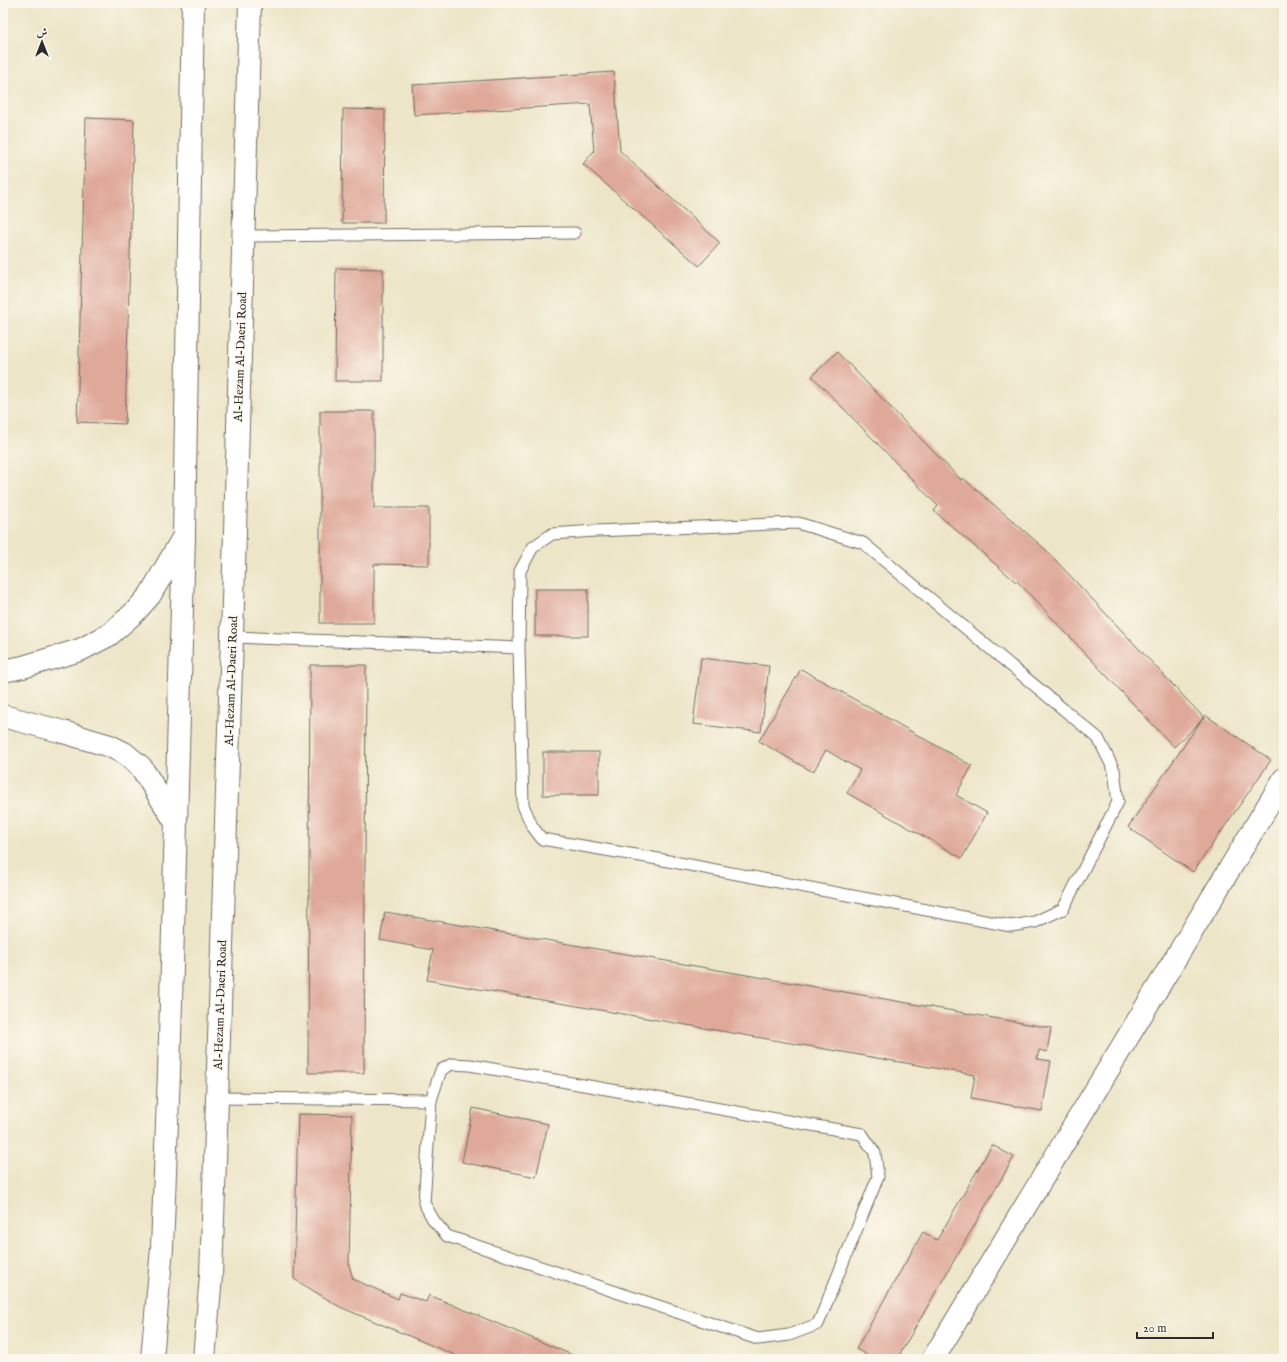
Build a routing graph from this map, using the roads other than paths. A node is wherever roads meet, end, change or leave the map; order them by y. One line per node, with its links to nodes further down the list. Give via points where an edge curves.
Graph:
1 (192, 3): 5 (main road)
2 (250, 3): 4 (main road, Al-Hezam Al-Daeri Road)
3 (575, 233): 4 (lane)
4 (243, 236): 6 (main road, Al-Hezam Al-Daeri Road)
5 (184, 536): 8 (main road, via 150,595 110,635 80,650); 11 (main road)
6 (232, 637): 7 (lane); 12 (main road, Al-Hezam Al-Daeri Road)
7 (519, 648): 7 (lane, via 520,571 533,547 552,534 798,523 862,543 1098,738 1114,770 1118,802 1063,909 1035,922 1011,926 542,839 532,826 523,805)
8 (3, 671)
9 (3, 716): 11 (main road, via 110,746 124,753 141,767)
10 (1284, 779): 16 (main road)
11 (175, 821): 15 (main road, via 163,1233)
12 (217, 1098): 13 (lane); 14 (main road, Al-Hezam Al-Daeri Road, via 211,1275)
13 (431, 1100): 13 (lane, via 441,1070 452,1064 470,1065 862,1134 875,1153 878,1177 818,1324 789,1335 758,1339 447,1236 434,1221 424,1203)
14 (205, 1358)
15 (152, 1359)
16 (933, 1359)

